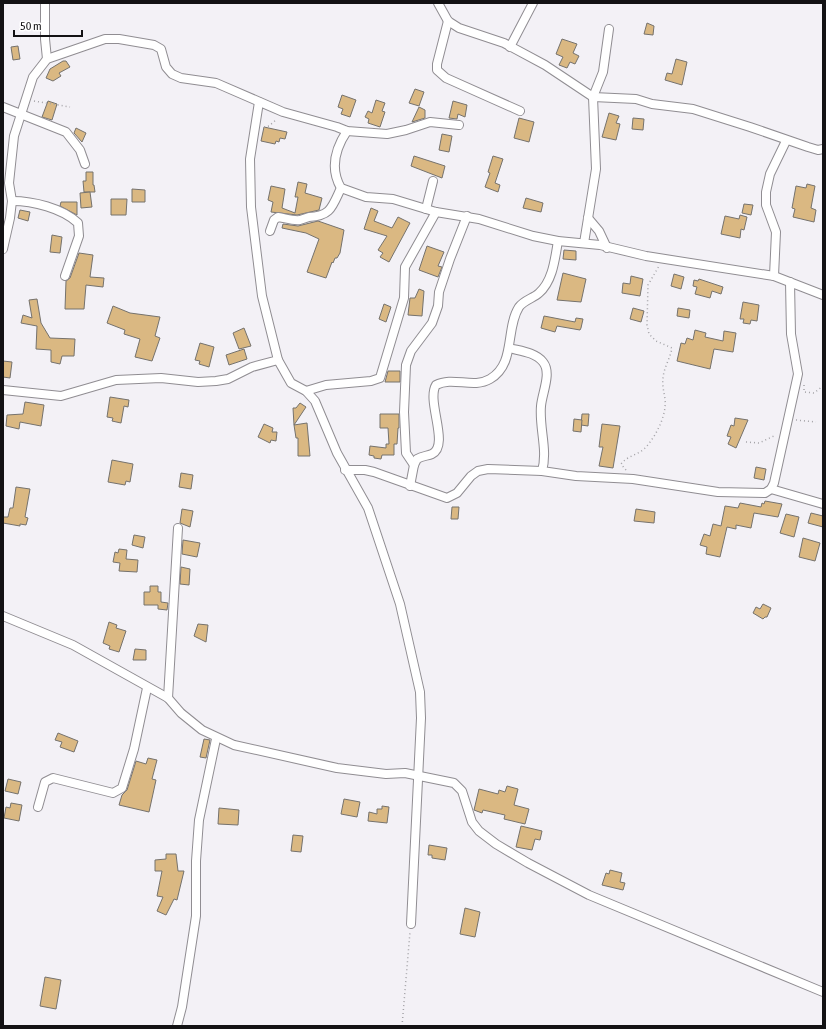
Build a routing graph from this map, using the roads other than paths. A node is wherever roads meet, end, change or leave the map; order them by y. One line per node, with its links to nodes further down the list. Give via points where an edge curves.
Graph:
1 (45, 3): 7 (street)
2 (438, 3): 4 (street)
3 (533, 3): 6 (street)
4 (448, 21): 6 (street, via 459,28); 11 (street, via 437,70 446,78)
5 (609, 29): 8 (street, via 603,72)
6 (510, 47): 8 (street, via 545,65)
7 (47, 59): 9 (street, via 105,39 142,41 161,49 166,67 172,74 181,78 216,83); 12 (street, via 34,77)
8 (593, 97): 15 (street, via 636,100 693,109); 25 (street, via 596,169)
9 (259, 102): 14 (street); 36 (street, via 250,159 250,207 262,296)
10 (3, 107): 12 (street)
11 (520, 111)
12 (21, 114): 17 (street, via 66,132 80,150); 18 (street, via 14,136)
13 (460, 125): 14 (street, via 430,122 387,134)
14 (347, 132): 20 (street, via 338,144 334,166)
15 (786, 141): 16 (street, via 818,150); 32 (street, via 770,174 766,192 766,205 776,232)
16 (823, 149)
17 (85, 164)
18 (6, 181): 21 (street)
19 (433, 181): 22 (street)
20 (341, 188): 22 (street, via 366,197 400,201); 26 (street, via 334,203 320,218 307,217 298,220 278,217)
21 (12, 201): 30 (street); 31 (street, via 34,203 62,214 78,224 79,236)
22 (426, 209): 23 (street)
23 (436, 212): 24 (street); 38 (street, via 405,267 404,298 380,378 326,385)
24 (467, 216): 27 (street, via 517,232); 39 (street, via 439,292 438,306 432,323 411,351 406,365 406,452)
25 (588, 218): 28 (street); 29 (street, via 599,231)
26 (270, 231)
27 (558, 241): 28 (street); 35 (street, via 555,260 546,283 536,296 519,307)
28 (584, 243): 29 (street)
29 (607, 248): 32 (street)
30 (3, 249)
31 (65, 276)
32 (774, 276): 33 (street)
33 (790, 282): 34 (street); 43 (street, via 791,334 798,374)
34 (823, 295)
35 (509, 348): 39 (street, via 504,364 490,379 478,383 443,381 436,385 432,398 439,434 438,444 432,454 417,459); 41 (street, via 536,356 543,361 546,369 541,407 545,455)
36 (278, 360): 37 (street, via 252,367 228,380 116,380 61,396); 38 (street, via 291,383)
37 (3, 390)
38 (306, 391): 40 (street, via 315,401)
39 (414, 465): 42 (street)
40 (346, 470): 42 (street, via 365,470); 50 (street, via 368,508 402,611 420,692)
41 (542, 471): 42 (street, via 478,471 458,493 447,498); 43 (street, via 576,476 633,479 718,492 765,493)
42 (410, 486)
43 (771, 489): 44 (street)
44 (823, 504)
45 (178, 528): 48 (street)
46 (3, 616): 47 (street, via 73,645)
47 (147, 688): 48 (street); 51 (street, via 134,749 122,788 113,793 53,778 45,782)
48 (168, 698): 49 (street, via 181,713)
49 (216, 738): 50 (street, via 241,747 337,768); 54 (street, via 199,820 196,916)
50 (418, 776): 52 (street); 53 (street, via 454,783 462,791 472,822 479,831 496,844 563,882)
51 (38, 807)
52 (411, 924)
53 (823, 992)
54 (177, 1026)

